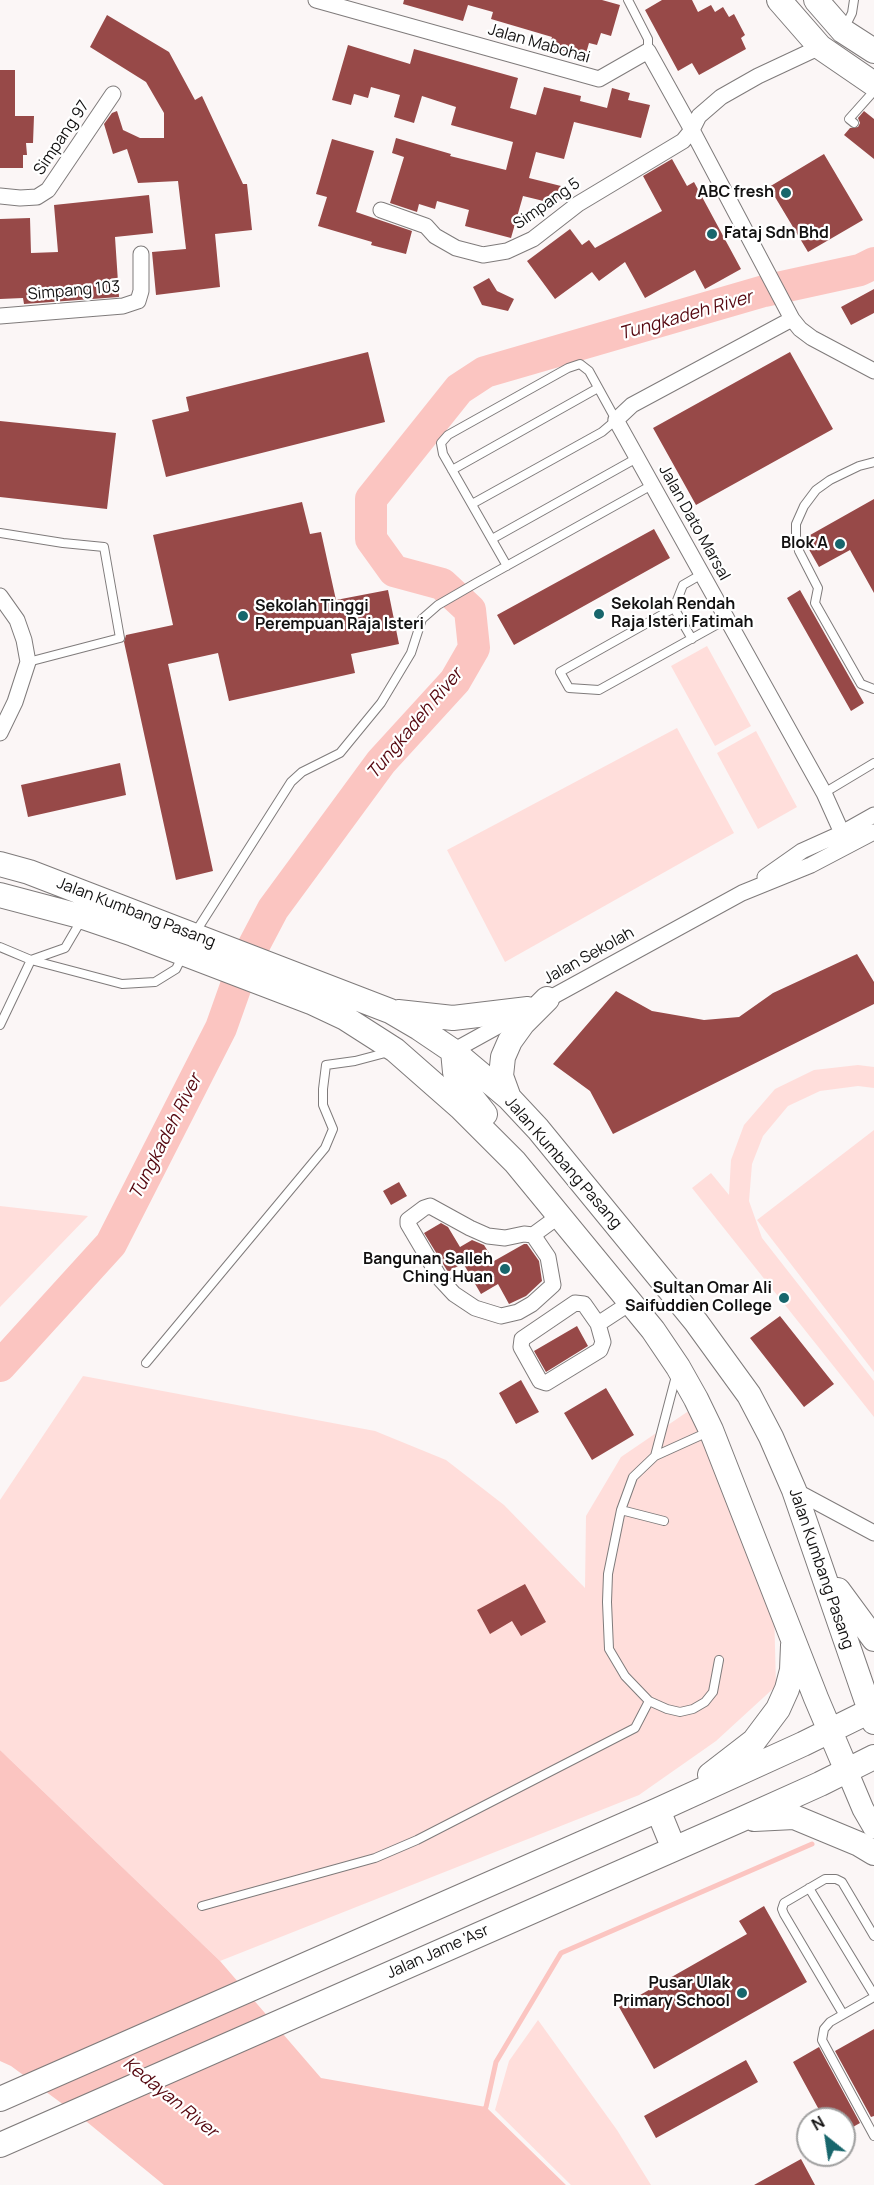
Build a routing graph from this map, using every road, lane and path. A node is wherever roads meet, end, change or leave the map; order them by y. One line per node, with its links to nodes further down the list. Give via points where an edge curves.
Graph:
1 (316, 0): 8 (street, Jalan Mabohai, via 599,79)
2 (628, 0): 8 (lane, via 648,39)
3 (816, 0): 6 (main road)
4 (854, 0): 6 (lane)
5 (785, 8): 7 (main road)
6 (843, 31): 9 (main road)
7 (820, 47): 10 (main road); 14 (street, via 721,97 699,116)
8 (648, 51): 14 (street)
9 (874, 51)
10 (874, 84)
11 (874, 91): 13 (lane, via 849,119)
12 (113, 94): 15 (street, Simpang 97, via 48,190 37,197)
13 (854, 123)
14 (692, 130): 16 (street, Simpang 5, via 683,141 578,204 533,239 507,251 483,255 456,248 426,226); 19 (street)
15 (0, 196)
16 (381, 210)
17 (141, 254): 18 (street, Simpang 103, via 138,301 123,306)
18 (0, 316)
19 (792, 318): 20 (street, via 812,338); 22 (street, via 632,405)
20 (874, 371)
21 (598, 388): 22 (lane); 25 (lane); 25 (lane, via 580,364 448,435 441,443)
22 (616, 420): 23 (street, Jalan Dato Marsal); 27 (lane, via 602,432)
23 (637, 458): 26 (street, Jalan Dato Marsal); 29 (lane)
24 (874, 462): 37 (lane, via 816,490 796,524 799,551 818,588 815,603 861,684)
25 (452, 470): 27 (lane)
26 (652, 485): 30 (lane); 31 (street, Jalan Dato Marsal)
27 (472, 504): 29 (lane)
28 (0, 533): 36 (lane, via 104,547 120,638)
29 (492, 539): 30 (lane)
30 (507, 566): 49 (lane, via 438,605 422,619 403,669 356,735 340,753 302,772 291,782 208,910)
31 (702, 574): 33 (lane, via 683,585); 34 (street, Jalan Dato Marsal)
32 (0, 596): 36 (street, via 17,620)
33 (674, 608): 35 (lane); 35 (lane, via 560,672 569,688 599,690)
34 (727, 619): 35 (lane); 40 (street, Jalan Dato Marsal)
35 (692, 639)
36 (28, 662): 38 (street)
37 (874, 688)
38 (0, 733)
39 (874, 763): 40 (lane)
40 (824, 794): 43 (street, Jalan Dato Marsal)
41 (874, 815): 43 (street, Jalan Sekolah)
42 (874, 832): 45 (street, Jalan Sekolah, via 811,865)
43 (842, 833): 45 (street, Jalan Sekolah, via 802,851)
44 (0, 864): 49 (main road, Jalan Kumbang Pasang, via 29,872)
45 (742, 893): 52 (street, Jalan Sekolah)
46 (0, 895): 47 (main road, Jalan Kumbang Pasang)
47 (82, 917): 49 (main road, Jalan Kumbang Pasang); 50 (lane, via 65,948)
48 (0, 947): 50 (lane)
49 (197, 947): 50 (lane, via 176,969 155,982 122,984); 51 (main road, Jalan Kumbang Pasang)
50 (31, 960): 54 (lane)
51 (280, 980): 53 (main road, Jalan Kumbang Pasang); 55 (main road, Jalan Kumbang Pasang, via 311,1002)
52 (538, 1004): 53 (main road, via 453,1018); 57 (street, Jalan Sekolah); 58 (main road, via 503,1057 501,1076)
53 (390, 1011): 57 (main road, Jalan Kumbang Pasang)
54 (0, 1025)
55 (372, 1034): 56 (main road, Jalan Kumbang Pasang); 57 (main road, via 423,1049)
56 (395, 1050): 59 (main road, Jalan Kumbang Pasang); 64 (lane, via 326,1065 323,1105 333,1129 325,1148)
57 (453, 1052): 58 (main road, Jalan Kumbang Pasang); 59 (main road, via 455,1072 462,1085 497,1129)
58 (508, 1098): 68 (main road, Jalan Kumbang Pasang, via 538,1129 724,1359 749,1395)
59 (515, 1162): 60 (main road, Jalan Kumbang Pasang)
60 (559, 1216): 61 (street); 62 (main road, Jalan Kumbang Pasang)
61 (533, 1235): 61 (street, via 488,1236 430,1206 408,1220 441,1280 454,1294 475,1308 501,1316 532,1304 553,1285 548,1257)
62 (630, 1303): 63 (street); 65 (main road, Jalan Kumbang Pasang)
63 (598, 1324): 63 (street, via 579,1302 522,1339 521,1347 540,1381 546,1383 600,1350 603,1342)
64 (146, 1363)
65 (678, 1367): 66 (main road, Jalan Kumbang Pasang); 67 (lane)
66 (711, 1430): 67 (lane); 73 (main road, Jalan Kumbang Pasang)
67 (655, 1456): 69 (lane, via 633,1477)
68 (794, 1490): 71 (street); 72 (main road, Jalan Kumbang Pasang)
69 (621, 1510): 70 (lane); 76 (lane, via 608,1574 609,1649 625,1676)
70 (664, 1521)
71 (874, 1533)
72 (823, 1569): 74 (main road); 77 (main road, Jalan Kumbang Pasang)
73 (794, 1640): 78 (main road, Jalan Kumbang Pasang); 81 (main road, via 787,1689 754,1742)
74 (874, 1640)
75 (719, 1660): 76 (lane, via 713,1692 699,1706 680,1712)
76 (649, 1701): 87 (lane, via 635,1728 417,1840 375,1858)
77 (873, 1714): 78 (main road)
78 (830, 1730): 80 (main road, Jalan Kumbang Pasang); 81 (main road)
79 (874, 1756): 80 (main road, Jalan Jame 'Asr)
80 (847, 1770): 82 (main road, Jalan Jame 'Asr); 83 (main road)
81 (658, 1810): 84 (main road); 91 (main road)
82 (740, 1820): 84 (main road, Jalan Jame 'Asr); 85 (main road, via 794,1818)
83 (874, 1828)
84 (674, 1849): 93 (main road, Jalan Jame 'Asr)
85 (874, 1853)
86 (809, 1888): 88 (lane, via 831,1877 842,1882); 89 (lane); 90 (lane, via 784,1903 782,1909)
87 (202, 1906)
88 (874, 1936)
89 (874, 1996): 90 (lane)
90 (843, 2014): 92 (lane, via 824,2029 822,2040)
91 (0, 2100)
92 (874, 2136)
93 (0, 2145)

